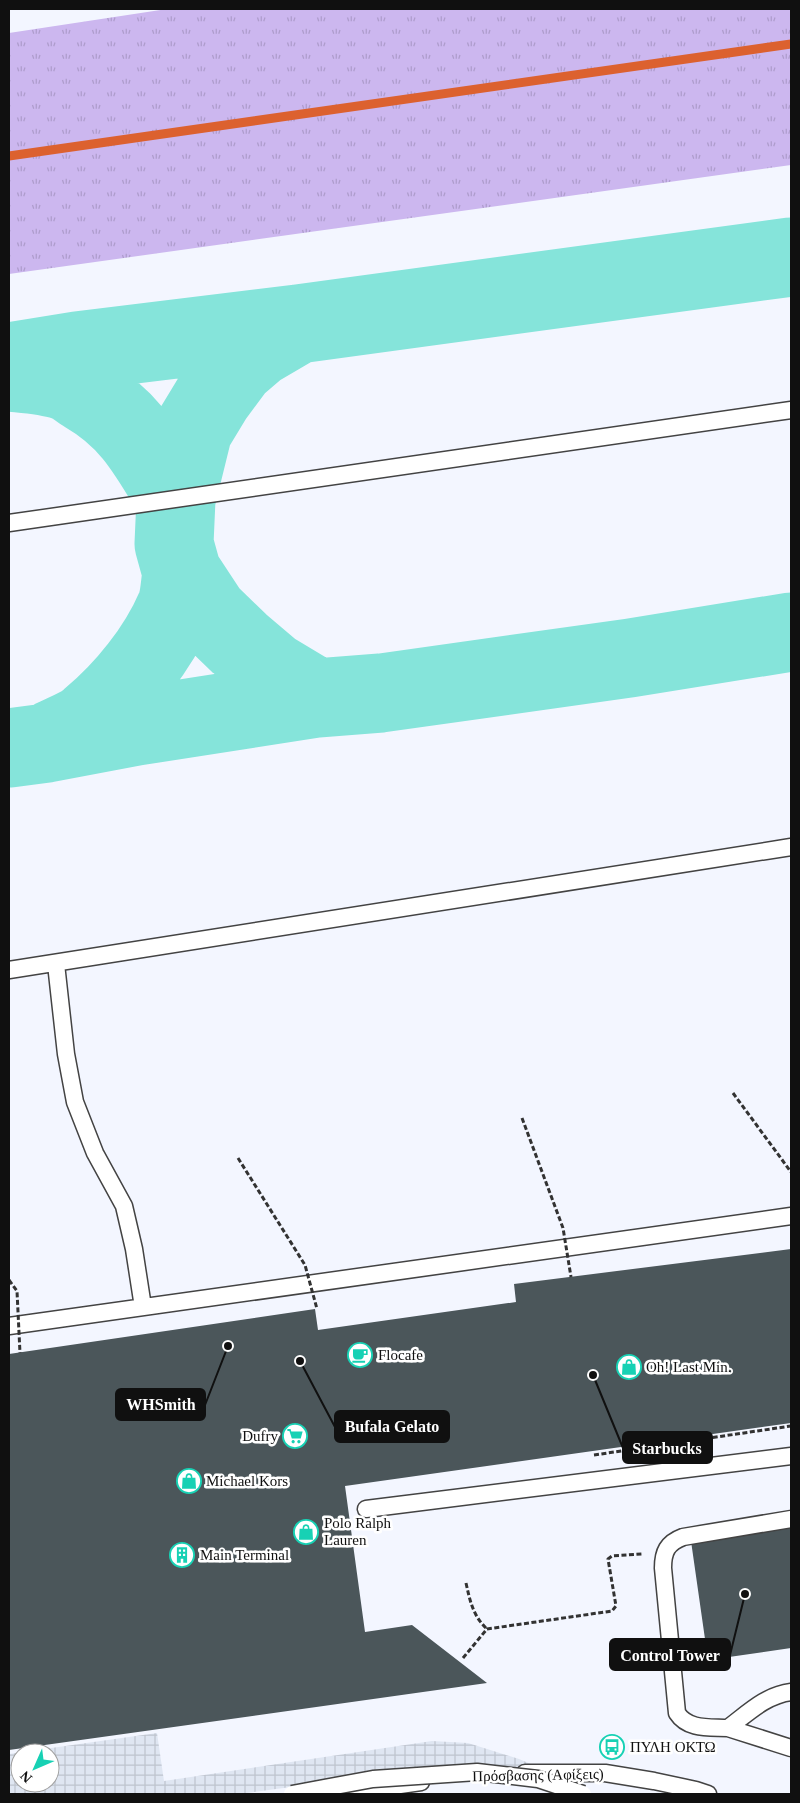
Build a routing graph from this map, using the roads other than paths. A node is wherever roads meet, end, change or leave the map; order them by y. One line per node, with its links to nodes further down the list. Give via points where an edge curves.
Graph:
1 (791, 410): 2 (lane)
2 (9, 523)
3 (791, 847): 4 (lane)
4 (56, 964): 5 (lane); 7 (lane, via 75,1102 95,1153 124,1206)
5 (9, 970)
6 (791, 1216): 7 (lane)
7 (143, 1307): 8 (lane)
8 (9, 1326)
9 (791, 1456): 10 (lane)
10 (366, 1509)
11 (791, 1519): 13 (lane, via 683,1536 666,1548 663,1568 677,1713 691,1726)
12 (791, 1692): 13 (lane, via 761,1702)
13 (728, 1728): 14 (lane)
14 (791, 1748)
15 (292, 1794): 17 (lane, bridge, via 373,1779 477,1772 538,1779)
16 (337, 1794): 18 (lane, Πρόσβασης (Αφίξεις), via 488,1773 605,1773)
17 (582, 1794)
18 (708, 1794)

